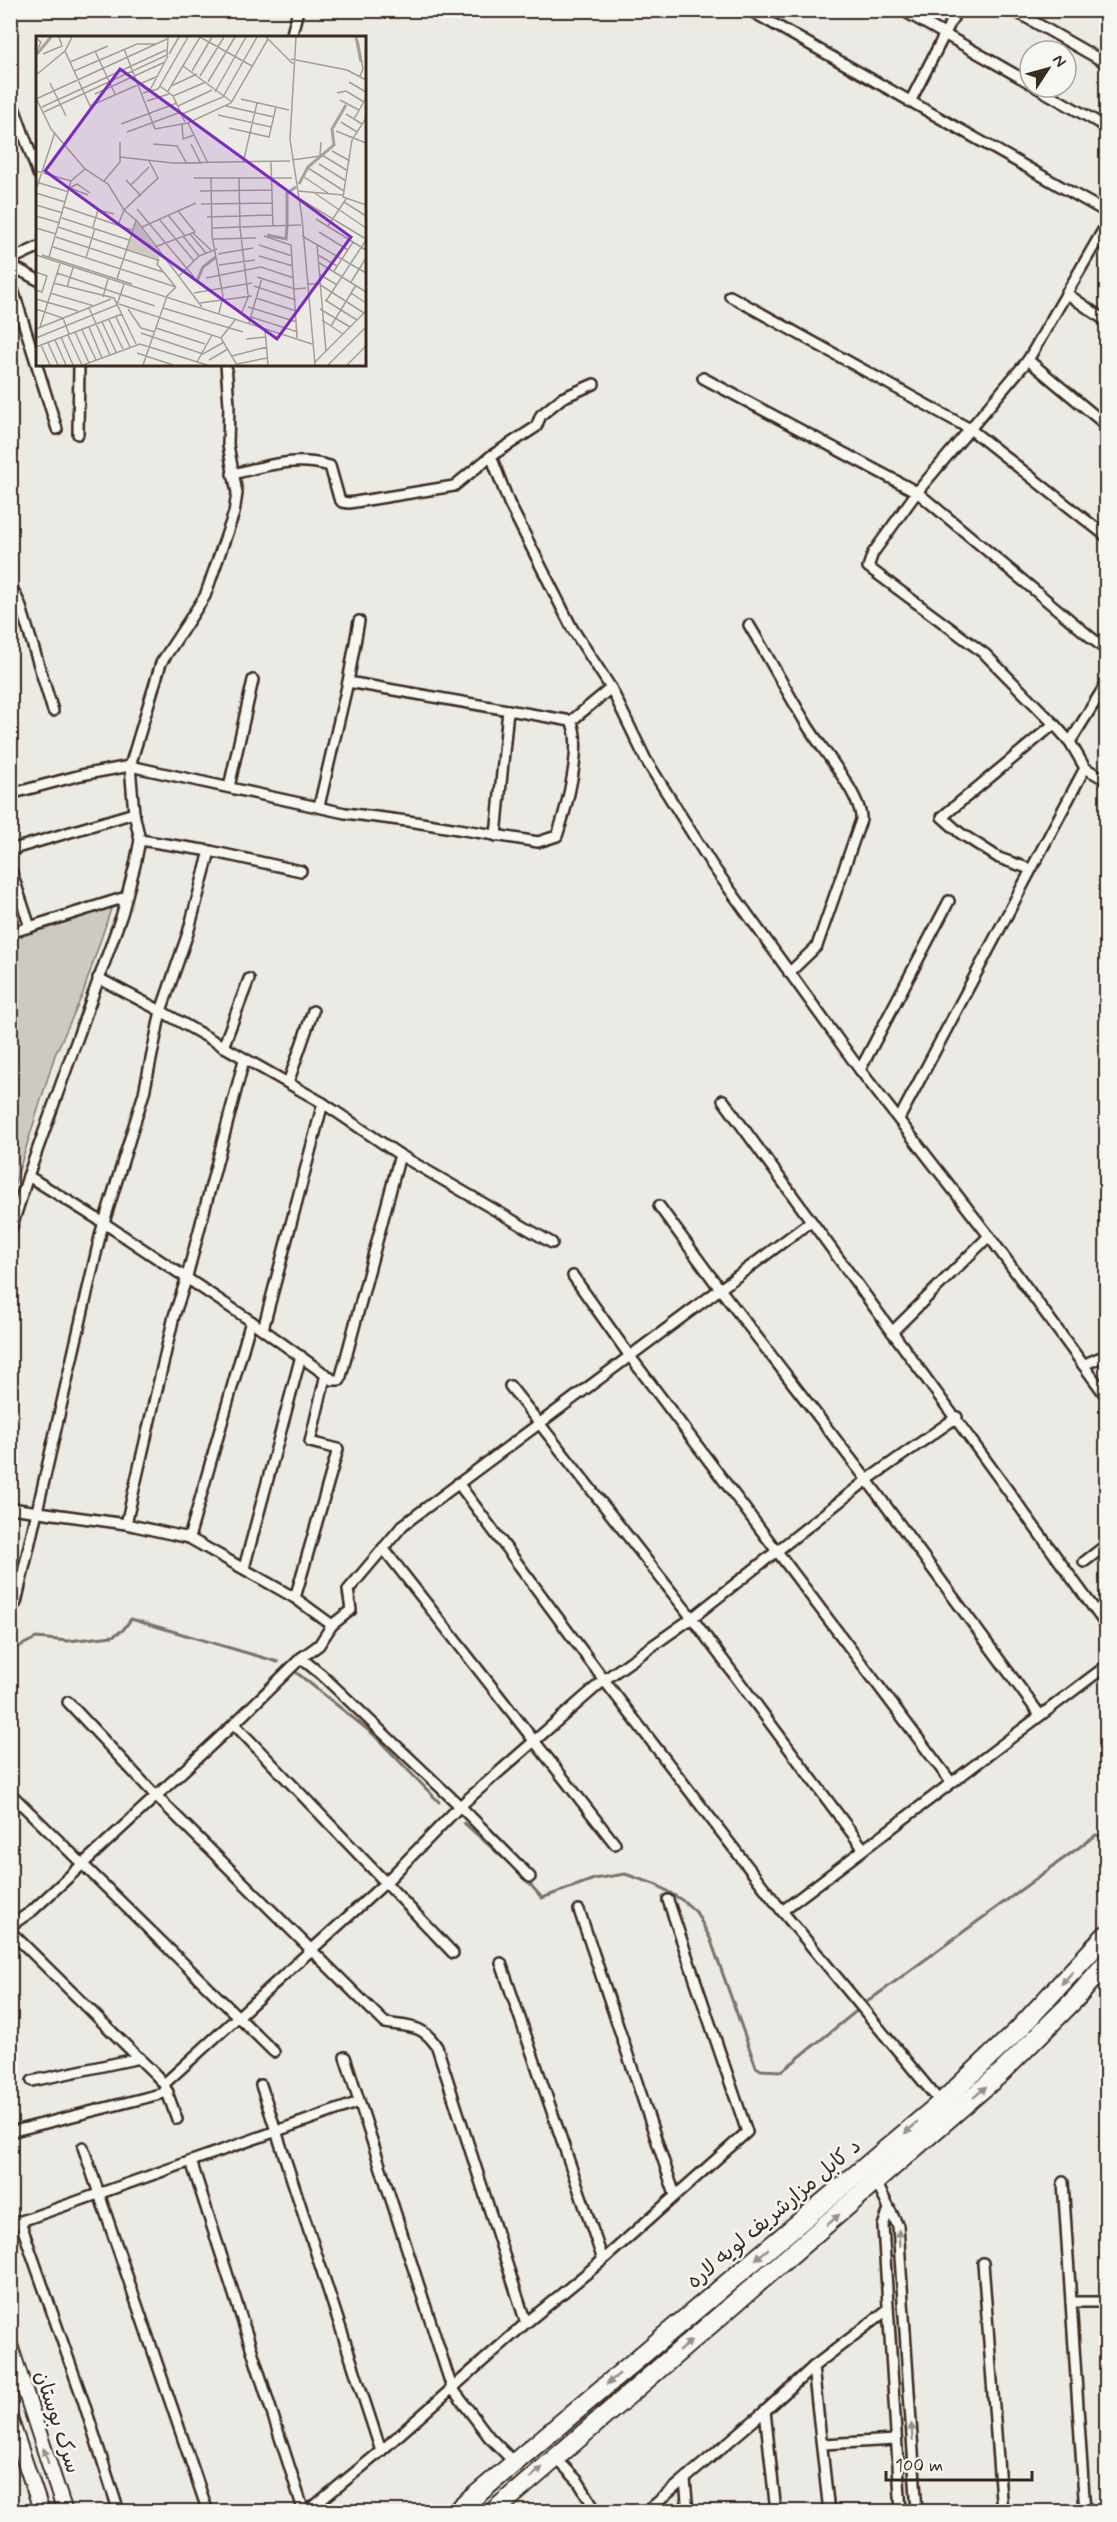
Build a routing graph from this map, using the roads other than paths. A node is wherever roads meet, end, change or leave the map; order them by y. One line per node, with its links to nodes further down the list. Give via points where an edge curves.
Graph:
1 (298, 10): 9 (street)
2 (749, 10): 14 (street)
3 (902, 10): 8 (street)
4 (957, 10): 8 (street)
5 (1012, 10): 10 (street)
6 (1095, 10): 7 (street)
7 (1107, 17)
8 (944, 34): 11 (street); 14 (street)
9 (292, 36)
10 (1107, 63)
11 (1018, 76)
12 (10, 96): 16 (street)
13 (1057, 99): 15 (street)
14 (910, 102): 17 (street)
15 (1107, 127)
16 (36, 168)
17 (1107, 212)
18 (1107, 225): 24 (street)
19 (36, 248): 20 (street)
20 (10, 260)
21 (10, 265): 22 (street)
22 (36, 279)
23 (10, 280): 28 (street)
24 (1066, 292): 26 (street); 27 (street)
25 (729, 296): 36 (street)
26 (1107, 321)
27 (1028, 360): 34 (street); 36 (street)
28 (36, 362)
29 (37, 366): 35 (street)
30 (79, 366): 37 (street)
31 (226, 366): 39 (street)
32 (703, 378): 40 (street)
33 (594, 384): 38 (street, via 562,398 541,415 536,427)
34 (1107, 425)
35 (57, 429)
36 (970, 429): 40 (street); 41 (street)
37 (78, 434)
38 (491, 456): 39 (street, via 454,486 349,503 339,498 330,466 312,461 294,460); 49 (street, via 509,503 572,628)
39 (232, 474): 55 (street, via 237,493 234,513 206,596 161,663)
40 (917, 492): 45 (street); 53 (street, via 873,553 868,567 985,654)
41 (1107, 536)
42 (10, 584): 51 (street, via 21,604)
43 (358, 621): 47 (street)
44 (749, 625): 73 (street, via 862,812 817,946)
45 (1107, 650)
46 (253, 680): 58 (street)
47 (348, 682): 50 (street); 60 (street)
48 (1107, 684): 54 (street)
49 (611, 688): 52 (street); 73 (street, via 646,760 712,865)
50 (508, 710): 52 (street); 62 (street)
51 (53, 711)
52 (571, 721): 62 (street, via 575,734 573,769 568,804 557,836 538,842)
53 (1054, 724): 54 (street); 67 (street, via 942,817 999,858)
54 (1070, 742): 56 (street)
55 (130, 766): 58 (street); 59 (street); 61 (street)
56 (1085, 768): 57 (street); 67 (street)
57 (1107, 780)
58 (229, 787): 60 (street)
59 (10, 794)
60 (319, 806): 62 (street)
61 (134, 813): 63 (street); 64 (street)
62 (496, 836)
63 (140, 840): 65 (street); 69 (street)
64 (10, 850)
65 (210, 851): 68 (street); 76 (street)
66 (10, 867): 71 (street)
67 (1030, 869): 84 (street)
68 (301, 871)
69 (126, 897): 71 (street); 74 (street)
70 (949, 901): 80 (street)
71 (30, 927): 72 (street)
72 (10, 933)
73 (789, 973): 80 (street)
74 (98, 978): 76 (street); 86 (street)
75 (249, 979): 78 (street)
76 (161, 1011): 78 (street); 89 (street, via 144,1093)
77 (313, 1011): 81 (street)
78 (223, 1047): 79 (street)
79 (244, 1060): 81 (street); 94 (street)
80 (860, 1070): 84 (street)
81 (288, 1083): 83 (street)
82 (723, 1100): 88 (street)
83 (322, 1103): 85 (street); 97 (street)
84 (899, 1119): 91 (street)
85 (400, 1155): 92 (street); 103 (street, via 340,1380)
86 (28, 1176): 89 (street); 90 (street)
87 (659, 1206): 95 (street)
88 (810, 1222): 95 (street); 98 (street)
89 (104, 1223): 94 (street); 111 (street)
90 (10, 1233)
91 (989, 1236): 98 (street); 102 (street)
92 (552, 1243)
93 (573, 1276): 99 (street)
94 (186, 1280): 96 (street); 112 (street, via 174,1316)
95 (720, 1289): 99 (street); 108 (street)
96 (250, 1321): 97 (street); 113 (street)
97 (263, 1329): 101 (street)
98 (892, 1332): 106 (street)
99 (628, 1355): 107 (street); 116 (street)
100 (1107, 1355): 102 (street)
101 (301, 1356): 103 (street); 118 (street)
102 (1083, 1365): 105 (street)
103 (326, 1374): 119 (street, via 310,1442 338,1449)
104 (510, 1386): 107 (street)
105 (1107, 1396)
106 (957, 1418): 108 (street); 123 (street)
107 (539, 1424): 109 (street); 121 (street)
108 (867, 1479): 116 (street); 128 (street)
109 (458, 1483): 115 (street, via 403,1524); 126 (street)
110 (10, 1509): 111 (street)
111 (36, 1513): 112 (street); 120 (street)
112 (126, 1524): 113 (street)
113 (189, 1538): 118 (street)
114 (1107, 1545): 117 (street)
115 (383, 1548): 122 (street, via 348,1590 351,1610); 130 (street)
116 (777, 1551): 121 (street); 131 (street)
117 (1084, 1562)
118 (244, 1568): 119 (street)
119 (295, 1598): 122 (street)
120 (16, 1603)
121 (692, 1618): 126 (street); 136 (street)
122 (332, 1624): 124 (street, via 319,1645)
123 (1107, 1625)
124 (301, 1658): 129 (street); 134 (street)
125 (1107, 1666): 128 (street)
126 (603, 1680): 130 (street); 142 (street)
127 (68, 1701): 133 (street)
128 (1040, 1715): 131 (street)
129 (234, 1724): 133 (street); 139 (street)
130 (532, 1741): 134 (street); 135 (street)
131 (951, 1782): 136 (street)
132 (10, 1793): 137 (street)
133 (155, 1795): 137 (street); 146 (street)
134 (460, 1806): 138 (street); 139 (street)
135 (615, 1844)
136 (863, 1848): 142 (street)
137 (83, 1863): 143 (street, via 32,1911); 150 (street)
138 (530, 1877)
139 (385, 1883): 146 (street); 147 (street)
140 (669, 1900): 170 (street, via 747,2132)
141 (579, 1910): 170 (street)
142 (782, 1911): 160 (street)
143 (10, 1926)
144 (10, 1931): 153 (street)
145 (1107, 1935): 154 (highway, د کابل مزارشریف لویه لاره, one-way to 154)
146 (311, 1951): 150 (street); 180 (street, via 385,2023 420,2028 437,2047)
147 (453, 1953)
148 (501, 1963): 173 (street)
149 (1107, 1963): 155 (highway, د کابل مزارشریف لویه لاره)
150 (239, 2017): 151 (street); 158 (street)
151 (274, 2052)
152 (345, 2057): 159 (street)
153 (140, 2058): 156 (street); 158 (street)
154 (987, 2059): 155 (highway); 160 (highway, د کابل مزارشریف لویه لاره)
155 (1001, 2073): 167 (highway, د کابل مزارشریف لویه لاره, one-way to 155)
156 (32, 2081)
157 (261, 2085): 163 (street)
158 (166, 2088): 161 (street); 162 (street)
159 (359, 2102): 163 (street); 184 (street)
160 (941, 2103): 166 (highway, د کابل مزارشریف لویه لاره, one-way to 166)
161 (177, 2119)
162 (14, 2131)
163 (276, 2131): 165 (street); 189 (street)
164 (83, 2147): 169 (street)
165 (191, 2161): 169 (street); 197 (street)
166 (866, 2167): 167 (street); 191 (highway, د کابل مزارشریف لویه لاره, one-way to 191)
167 (877, 2182): 171 (street); 190 (highway, د کابل مزارشریف لویه لاره, one-way to 167)
168 (1063, 2182): 177 (street)
169 (99, 2193): 172 (street); 196 (street)
170 (675, 2195): 173 (street)
171 (889, 2209): 175 (street, one-way to 171, via 898,2226); 176 (street, via 882,2226)
172 (15, 2223): 195 (street, via 83,2400)
173 (603, 2260): 180 (street)
174 (983, 2263): 207 (street)
175 (902, 2294): 176 (street); 206 (street, one-way to 175)
176 (886, 2295): 179 (street)
177 (1071, 2302): 178 (street); 208 (street)
178 (1107, 2302)
179 (887, 2310): 182 (street); 187 (street)
180 (526, 2323): 184 (street)
181 (10, 2345): 183 (street, سرک بوستان)
182 (813, 2367): 185 (street); 188 (street)
183 (16, 2380): 194 (street, سرک بوستان, one-way to 183)
184 (452, 2388): 189 (street); 191 (street, via 489,2438)
185 (765, 2411): 192 (street); 203 (street)
186 (10, 2418): 193 (street, سرک بوستان)
187 (896, 2440): 188 (street); 205 (street)
188 (823, 2444): 204 (street)
189 (381, 2451): 197 (street)
190 (555, 2457): 199 (highway, د کابل مزارشریف لویه لاره, one-way to 190); 200 (street, via 578,2481)
191 (514, 2462): 198 (highway, د کابل مزارشریف لویه لاره)
192 (685, 2480): 201 (street); 202 (street)
193 (42, 2511)
194 (65, 2511)
195 (119, 2511)
196 (208, 2511)
197 (309, 2511)
198 (456, 2511)
199 (493, 2511)
200 (597, 2511)
201 (646, 2511)
202 (688, 2511)
203 (776, 2511)
204 (828, 2511)
205 (901, 2511)
206 (917, 2511)
207 (1002, 2511)
208 (1085, 2511)

